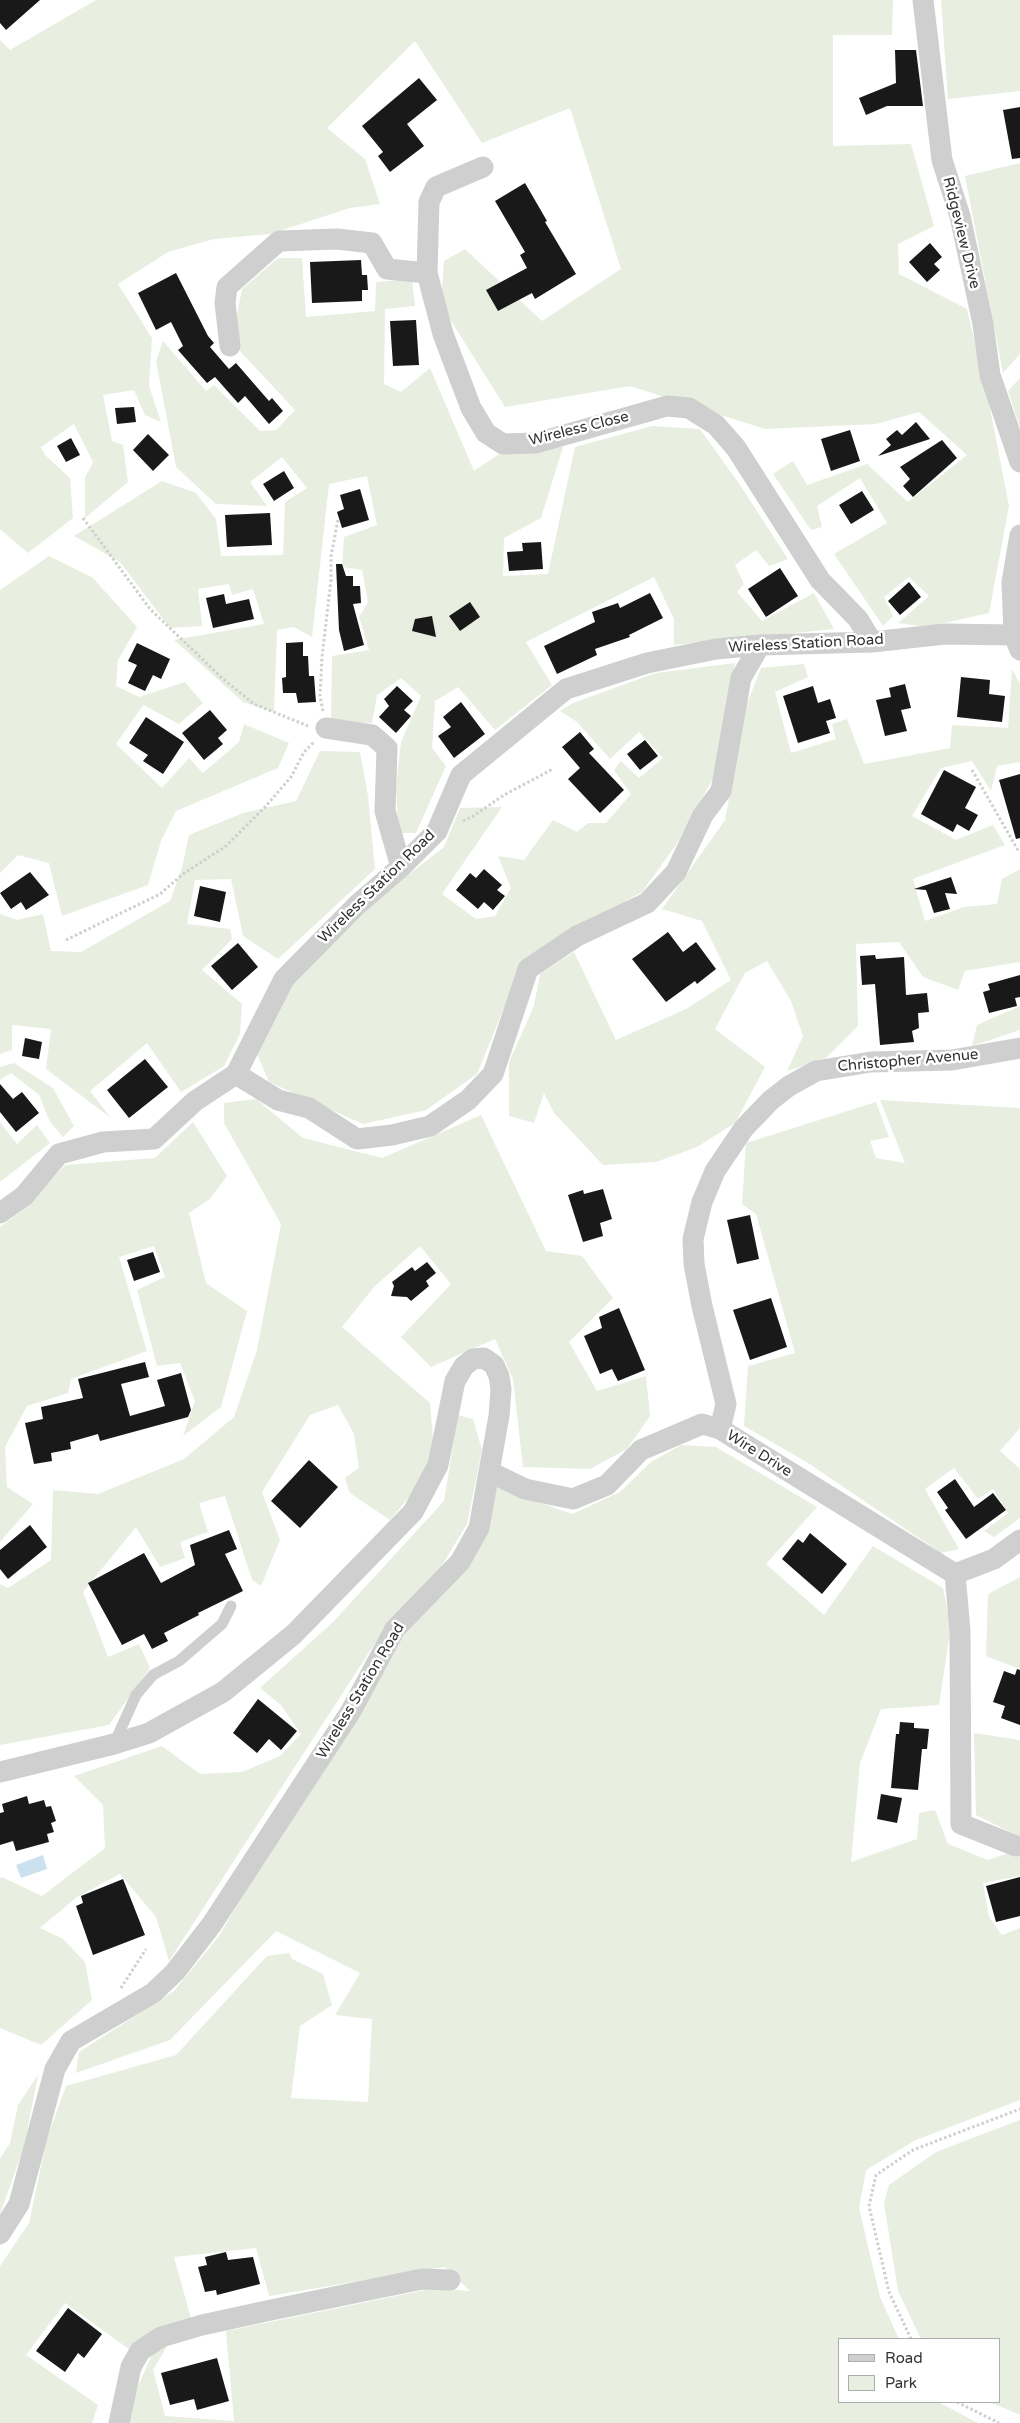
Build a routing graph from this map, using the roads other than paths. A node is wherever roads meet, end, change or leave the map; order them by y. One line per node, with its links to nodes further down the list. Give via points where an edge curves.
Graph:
1 (923, 0): 5 (street, Ridgeview Drive, via 942,160 960,216 983,324 990,375)
2 (484, 167): 3 (street, Wireless Close, via 436,187 429,202)
3 (428, 273): 4 (street, via 387,270 372,243 337,239 279,241 227,287 225,303); 7 (street, Wireless Close, via 443,334 471,408 486,433 504,444 536,443 666,406 689,408 716,425 736,448 820,580 858,619)
4 (230, 346)
5 (1020, 462)
6 (1020, 535): 8 (street, via 1012,582)
7 (872, 642): 8 (street, Wireless Station Road, via 945,634); 9 (street, Wireless Station Road)
8 (1017, 643)
9 (760, 645): 11 (street, Wireless Station Road, via 716,649 647,663 566,689 461,774 437,831); 13 (street, via 741,678 721,791 703,815 676,872 647,903 577,936 528,969 493,1074 468,1100 430,1126 357,1139 309,1108 278,1100)
10 (326, 728): 11 (street, via 372,735 387,748 386,811)
11 (401, 867): 13 (street, Wireless Station Road, via 357,905 284,979)
12 (1020, 1048): 15 (street, Christopher Avenue, via 952,1060 871,1062 816,1071 777,1095 744,1128 715,1172 702,1202 693,1239 702,1306 726,1404)
13 (236, 1074): 14 (street, Wireless Station Road, via 195,1101 154,1139 103,1142 59,1154 24,1196)
14 (0, 1213)
15 (720, 1429): 16 (street, Wire Drive, via 702,1424 641,1450 606,1485 573,1499 525,1489); 18 (street, Wire Drive)
16 (490, 1472): 20 (street, Wireless Station Road, via 499,1416 499,1376 494,1366 484,1358 464,1366 455,1380 438,1465 413,1512 294,1634 223,1692 149,1733); 23 (street, Wireless Station Road, via 479,1528 460,1562 396,1629 351,1711 212,1924 175,1972 154,1993 71,2041 55,2069 19,2204)
17 (1020, 1540): 18 (street, via 994,1559)
18 (955, 1574): 22 (street, via 960,1631 961,1824)
19 (230, 1606): 20 (lane, via 222,1624 180,1661 153,1675 136,1695)
20 (114, 1744): 21 (street, Wireless Station Road)
21 (0, 1772)
22 (1016, 1846)
23 (0, 2234)
24 (450, 2280): 25 (street, via 414,2281 202,2325 161,2338 140,2350 131,2367)
25 (118, 2423)

